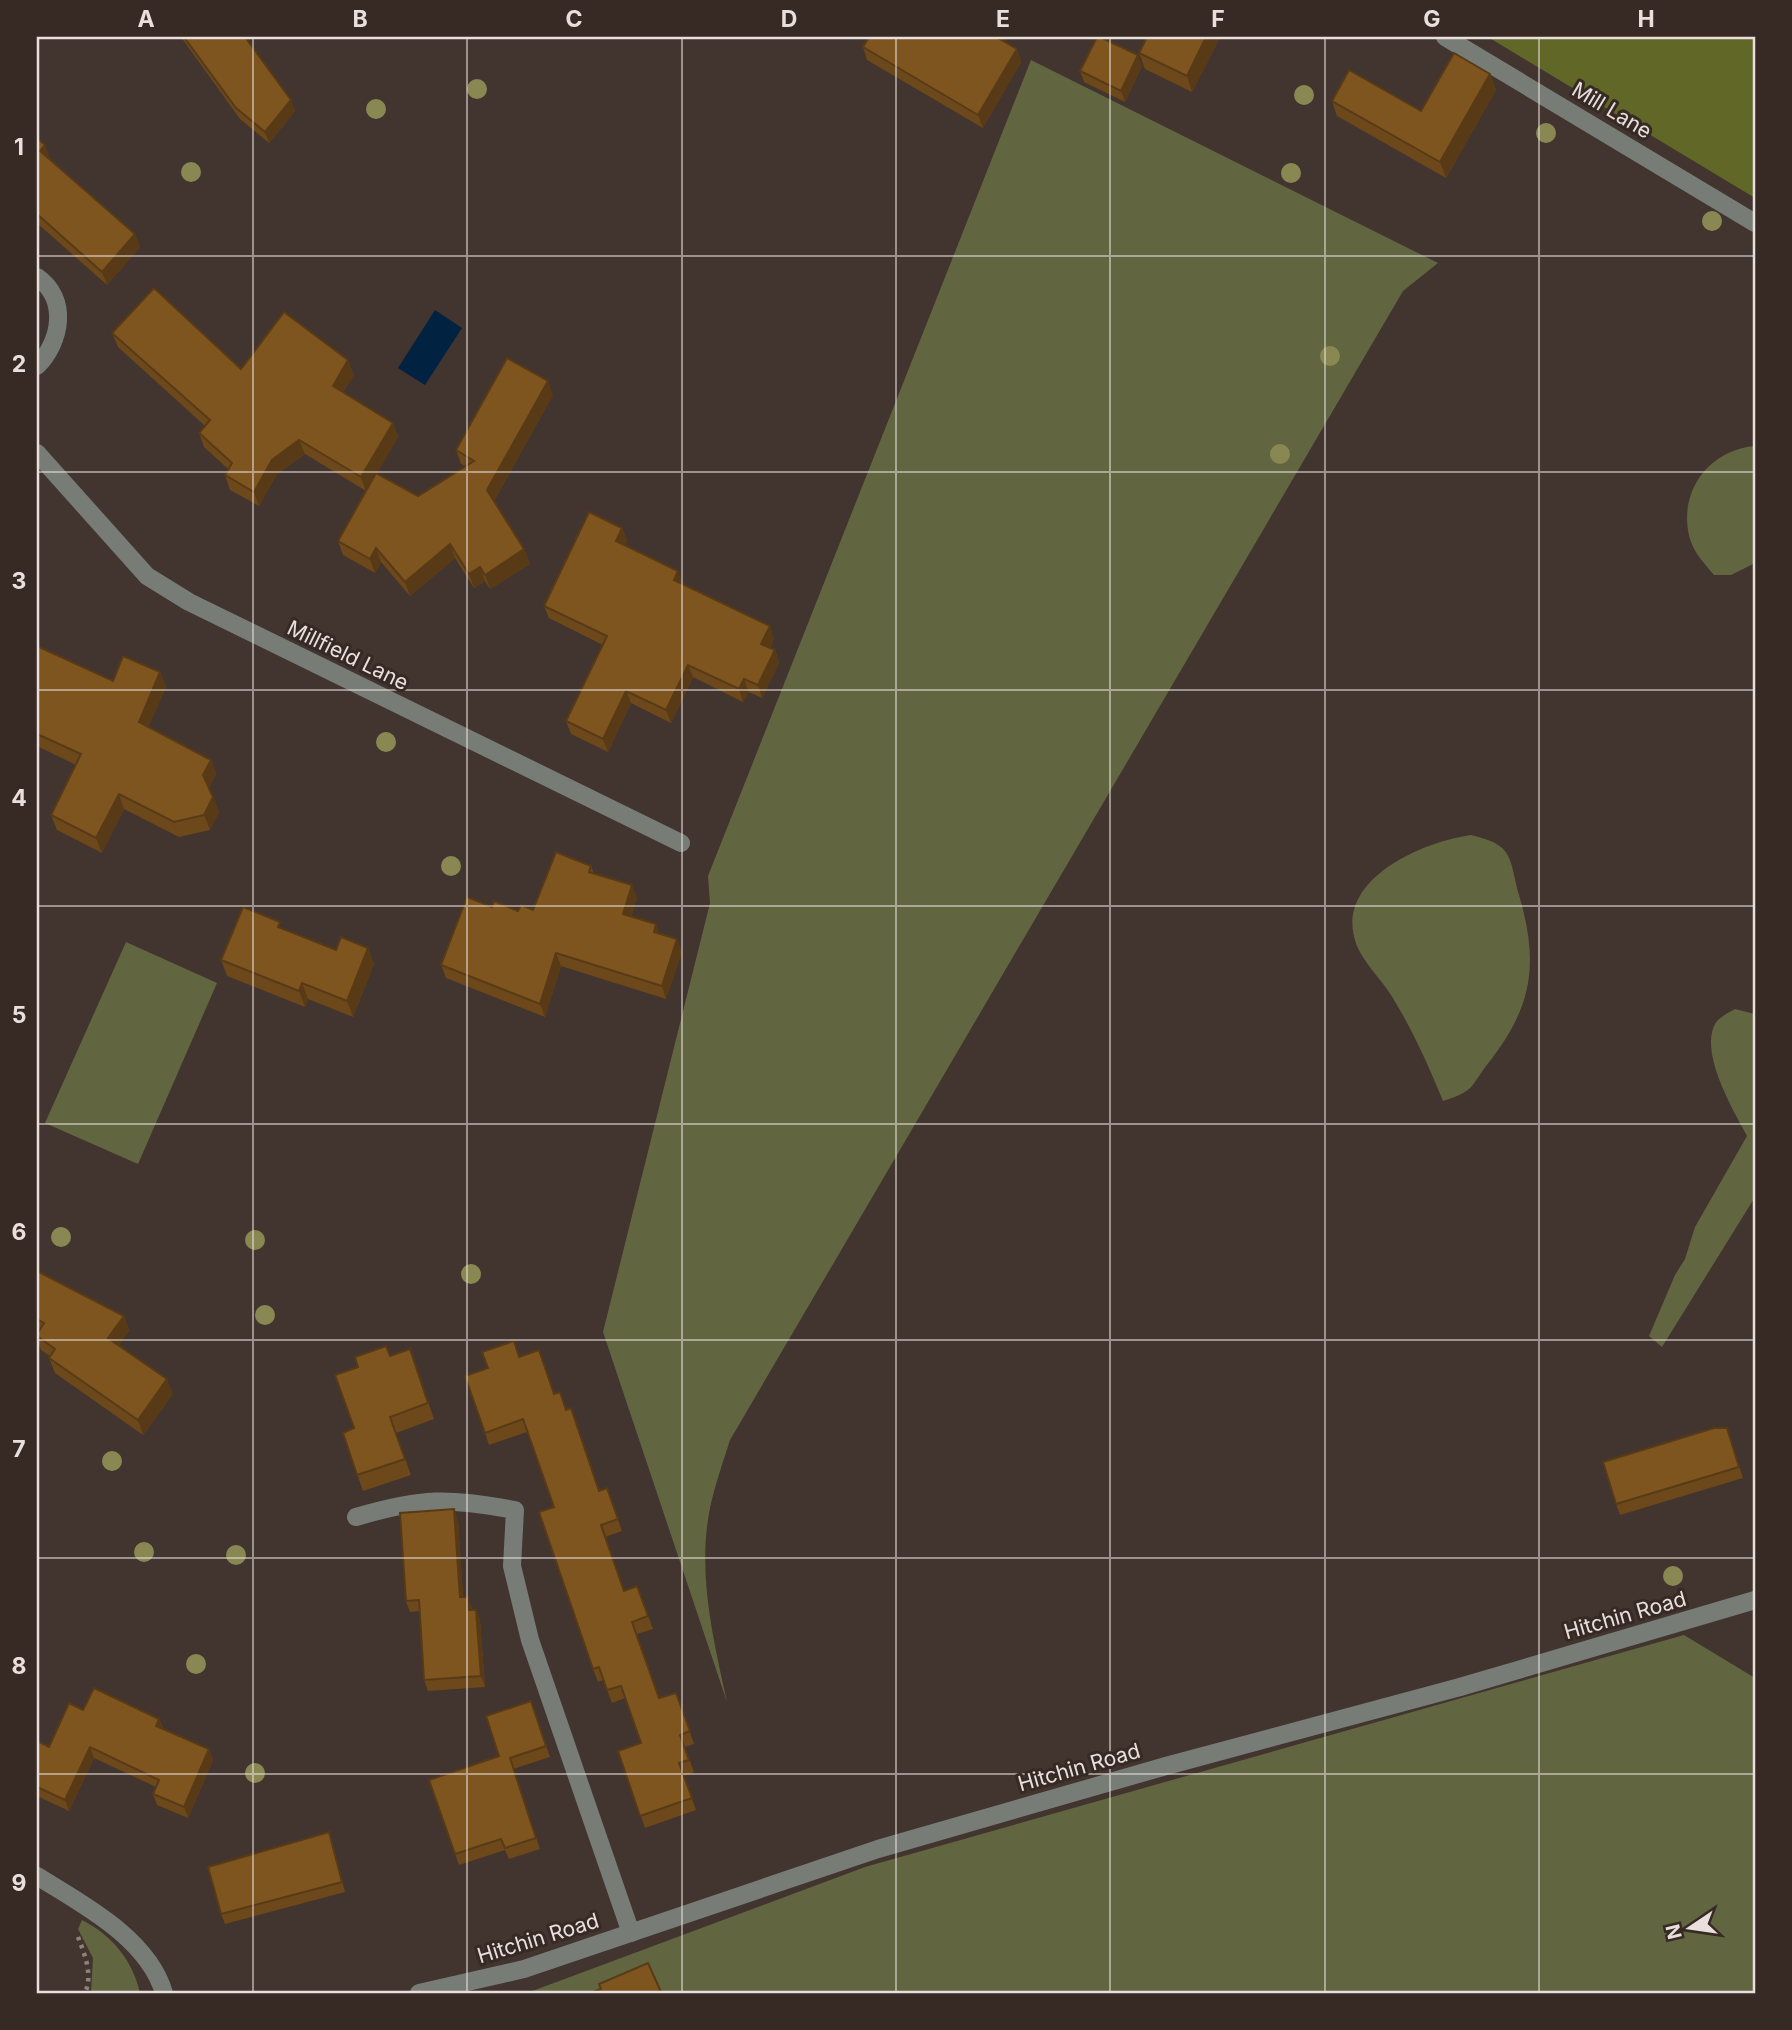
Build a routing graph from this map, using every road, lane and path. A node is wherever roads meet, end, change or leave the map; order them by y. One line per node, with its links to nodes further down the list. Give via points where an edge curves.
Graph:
1 (1445, 37): 2 (street, Mill Lane)
2 (1755, 223)
3 (37, 277): 4 (street, via 46,284 57,307 59,323 49,354)
4 (37, 366)
5 (37, 453): 6 (street, Millfield Lane, via 147,576 188,602)
6 (681, 843)
7 (356, 1517): 11 (street, via 430,1499 515,1510 512,1566 530,1640)
8 (1755, 1600): 11 (street, Hitchin Road, via 1460,1688 878,1849)
9 (37, 1876): 13 (street, via 114,1928 143,1956)
10 (77, 1933): 12 (path, via 86,1960 89,1984)
11 (631, 1933): 14 (street, Hitchin Road, via 524,1969)
12 (85, 1993)
13 (163, 1993)
14 (419, 1993)

